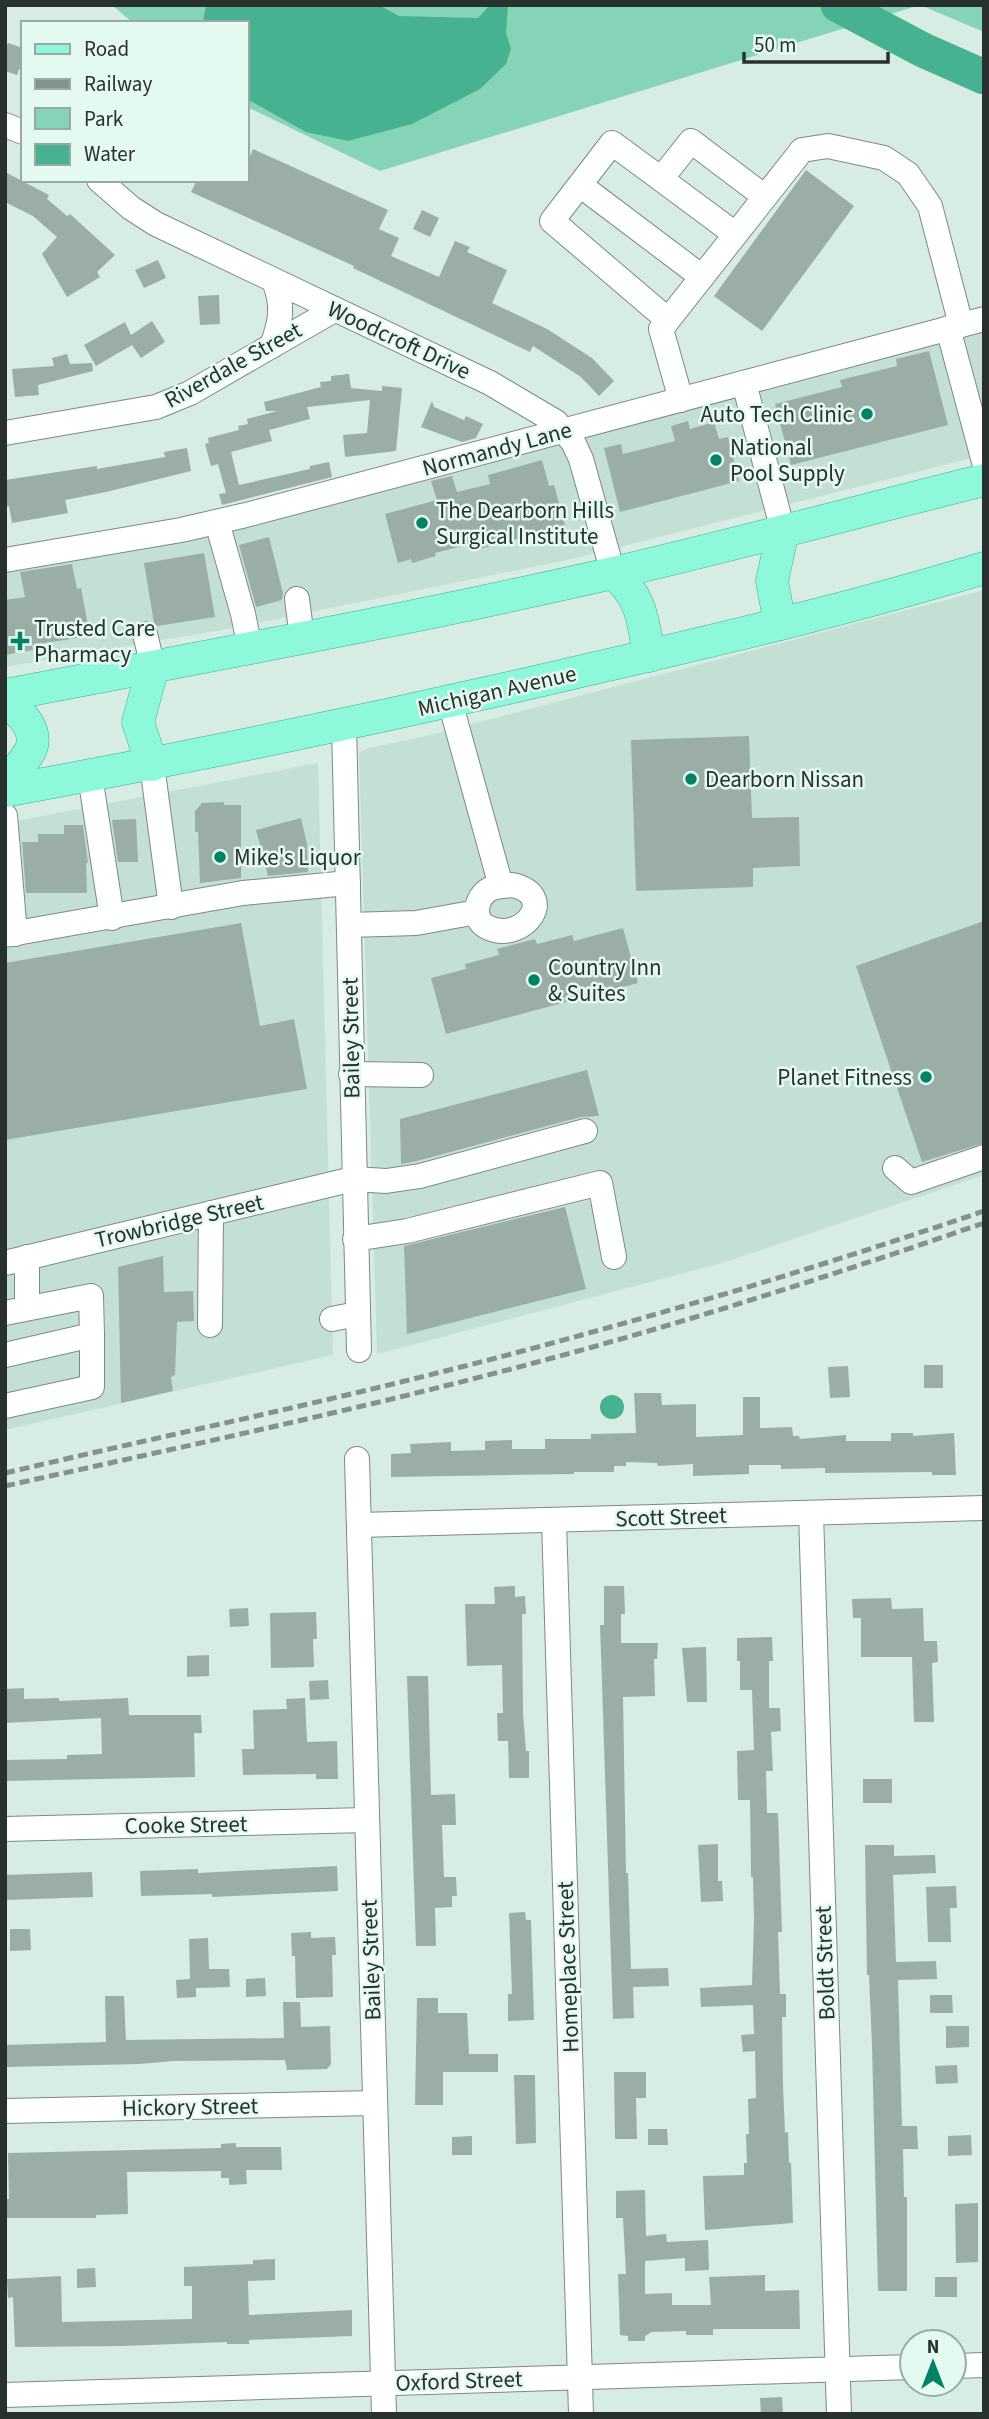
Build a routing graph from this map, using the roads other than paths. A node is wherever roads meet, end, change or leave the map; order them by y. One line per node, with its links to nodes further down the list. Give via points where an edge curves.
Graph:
1 (661, 179): 3 (street, via 612,143); 4 (street, via 691,141); 5 (street)
2 (101, 182): 7 (street, Woodcroft Drive, via 156,224)
3 (580, 185): 6 (street); 9 (street, via 552,221)
4 (765, 197): 5 (street); 10 (street, via 802,150 828,146 884,158 908,174 930,206)
5 (735, 234): 6 (street)
6 (702, 277): 9 (street)
7 (274, 281): 8 (street, Woodcroft Drive); 11 (street, via 282,314)
8 (334, 310): 11 (street, Riverdale Street); 14 (street, Woodcroft Drive, via 490,383 545,414)
9 (668, 320): 13 (street, via 661,329)
10 (964, 324): 12 (street, Normandy Lane); 16 (street)
11 (272, 345): 15 (street, Riverdale Street, via 190,393 156,407)
12 (744, 383): 13 (street, Normandy Lane); 19 (street)
13 (681, 400): 14 (street, Normandy Lane)
14 (565, 431): 18 (street, Normandy Lane); 22 (street, Woodcroft Drive, via 581,459)
15 (5, 433)
16 (984, 462)
17 (984, 480): 19 (main road)
18 (217, 522): 20 (street, Normandy Lane); 27 (street)
19 (783, 531): 22 (main road); 24 (main road, via 772,581)
20 (5, 560)
21 (984, 568): 24 (main road, Michigan Avenue)
22 (613, 573): 26 (main road); 28 (main road, via 635,595)
23 (297, 600): 26 (street)
24 (780, 624): 28 (main road, Michigan Avenue)
25 (145, 634): 29 (street)
26 (302, 638): 27 (main road)
27 (250, 648): 29 (main road)
28 (649, 656): 31 (main road, Michigan Avenue)
29 (153, 667): 30 (main road); 34 (main road, via 138,722)
30 (5, 695)
31 (450, 702): 33 (main road, Michigan Avenue); 39 (street)
32 (5, 704): 36 (main road, via 23,716 32,748)
33 (344, 725): 34 (main road, Michigan Avenue); 38 (street, Bailey Street)
34 (152, 765): 35 (main road, Michigan Avenue); 40 (street)
35 (90, 775): 36 (main road, Michigan Avenue); 42 (street)
36 (5, 788)
37 (7, 825): 44 (street)
38 (348, 883): 40 (street, via 243,893); 43 (street, Bailey Street)
39 (501, 886): 41 (street, via 485,893); 41 (street, via 520,886 528,892 536,905 530,919 514,929 496,930 482,924)
40 (171, 907): 42 (street)
41 (477, 912): 43 (street, via 416,923)
42 (111, 918): 44 (street)
43 (349, 925): 45 (street, Bailey Street)
44 (10, 935)
45 (351, 1074): 46 (street); 50 (street, Bailey Street)
46 (421, 1075)
47 (585, 1131): 50 (street, Trowbridge Street, via 420,1176)
48 (984, 1157): 49 (street, via 911,1182)
49 (895, 1168)
50 (353, 1179): 51 (street, Trowbridge Street); 52 (street, Bailey Street)
51 (211, 1213): 54 (street, Trowbridge Street); 58 (street)
52 (355, 1239): 53 (street, via 407,1231 600,1183); 56 (street, Bailey Street)
53 (614, 1257)
54 (16, 1260): 55 (street)
55 (16, 1311): 59 (street, via 91,1296)
56 (357, 1314): 57 (street); 60 (street, Bailey Street)
57 (332, 1319)
58 (210, 1325)
59 (92, 1335): 61 (street); 62 (street, via 92,1387)
60 (359, 1350)
61 (5, 1354)
62 (5, 1406)
63 (357, 1460): 66 (street, Bailey Street)
64 (984, 1508): 65 (street, Scott Street)
65 (811, 1513): 67 (street, Scott Street); 73 (street, Boldt Street)
66 (359, 1515): 67 (street, Scott Street); 68 (street, Bailey Street)
67 (554, 1520): 74 (street, Homeplace Street)
68 (367, 1821): 69 (street, Cooke Street); 70 (street, Bailey Street)
69 (5, 1829)
70 (375, 2103): 71 (street, Hickory Street); 75 (street, Bailey Street)
71 (5, 2111)
72 (898, 2368): 73 (street, Oxford Street)
73 (837, 2370): 74 (street, Oxford Street); 79 (street, Boldt Street)
74 (580, 2377): 75 (street, Oxford Street); 78 (street, Homeplace Street)
75 (383, 2383): 76 (street, Oxford Street); 77 (street, Bailey Street)
76 (5, 2395)
77 (384, 2414)
78 (582, 2414)
79 (839, 2414)

